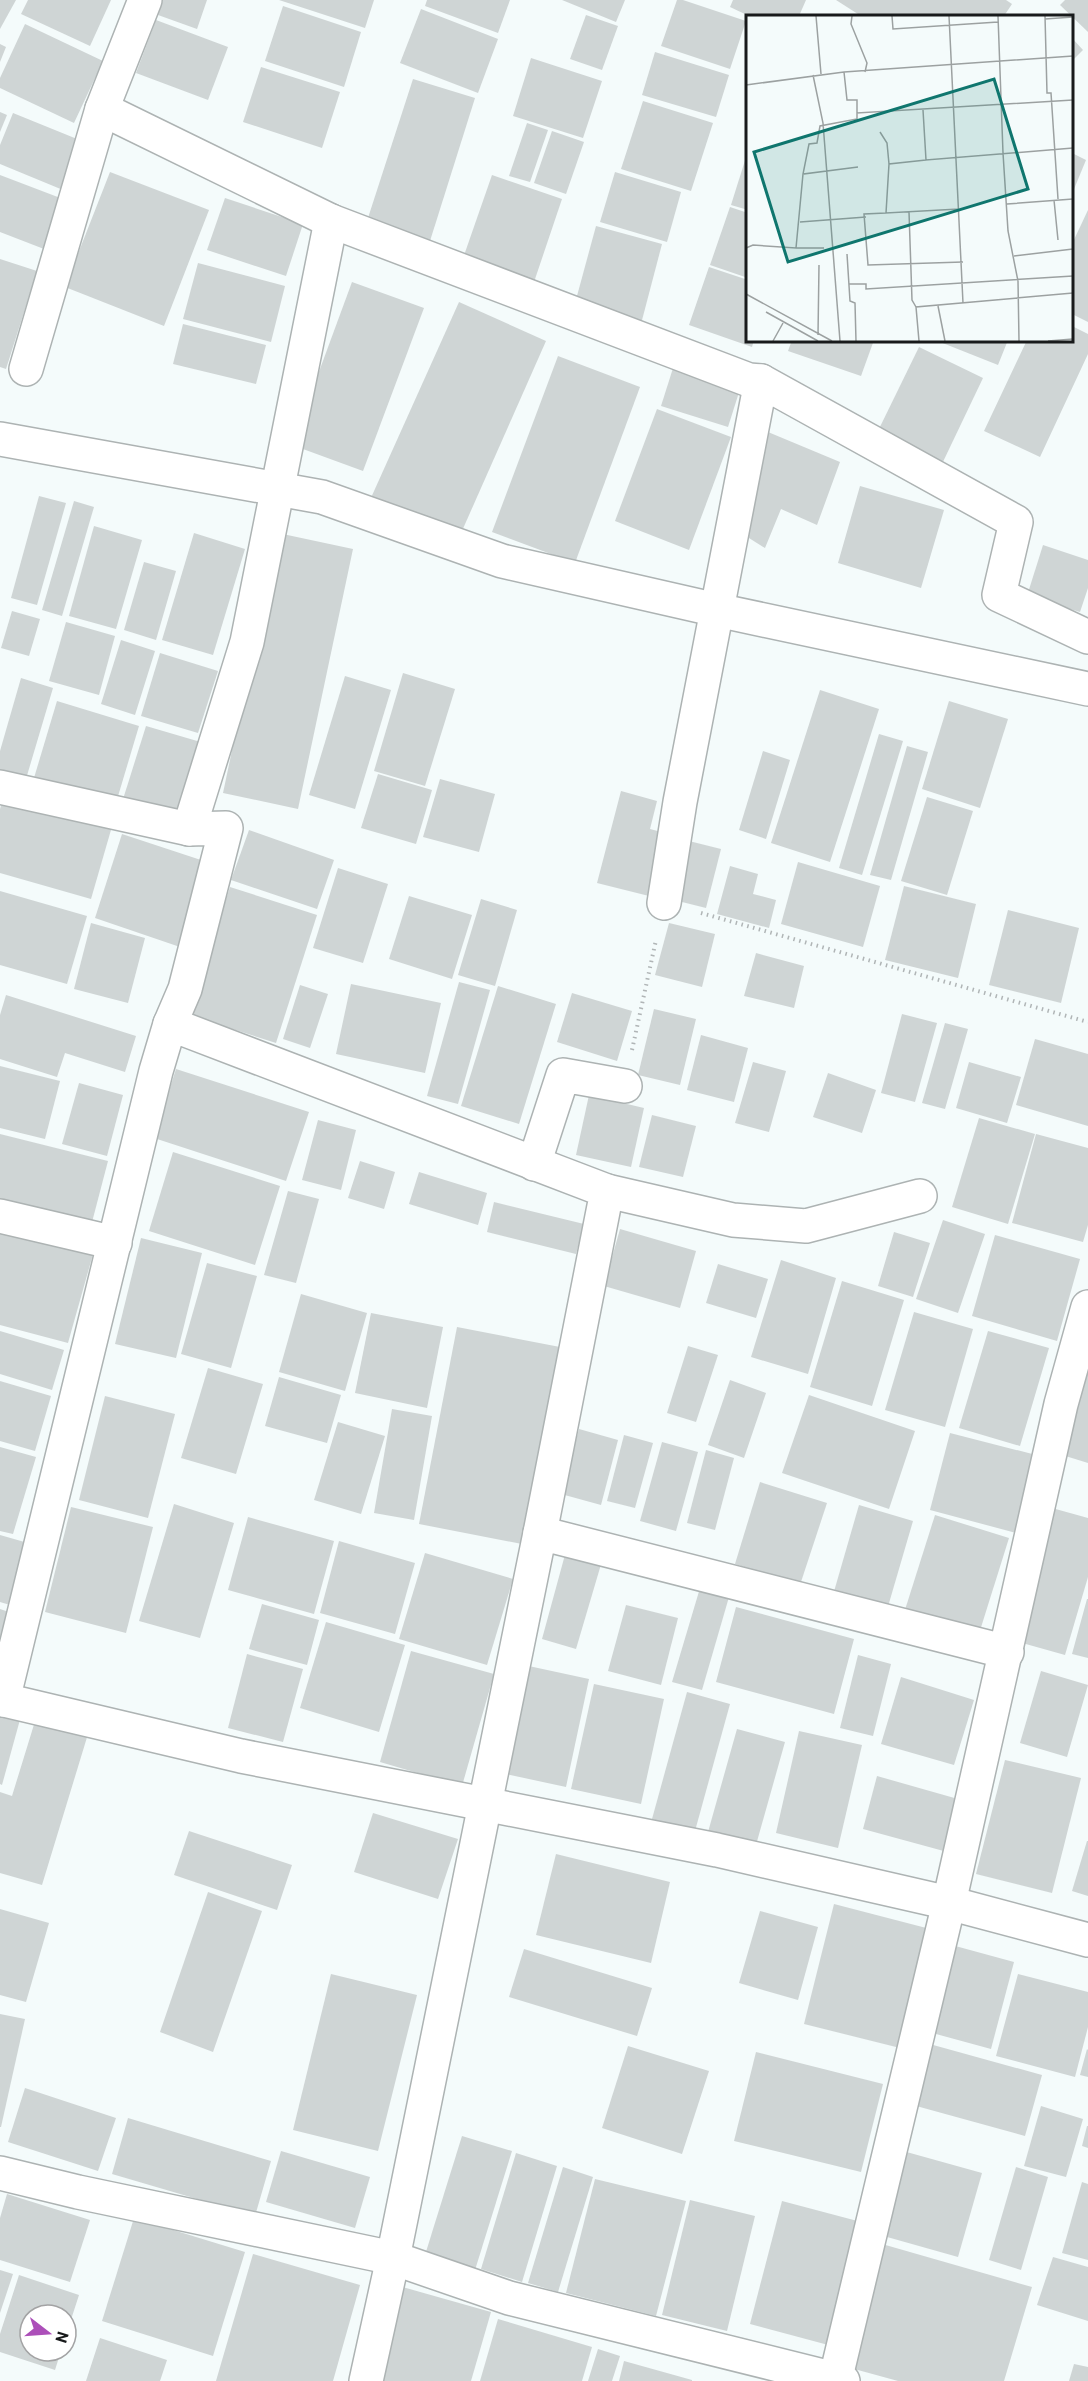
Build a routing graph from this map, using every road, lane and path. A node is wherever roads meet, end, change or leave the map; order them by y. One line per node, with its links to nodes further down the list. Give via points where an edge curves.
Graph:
1 (146, 0): 2 (street)
2 (102, 109): 3 (street); 4 (street)
3 (331, 221): 5 (street, via 749,380); 7 (street)
4 (26, 369)
5 (761, 381): 8 (street); 9 (street, via 1016,522 999,595)
6 (0, 439): 7 (street)
7 (277, 490): 8 (street, via 322,497 502,561); 12 (street, via 247,642)
8 (717, 610): 10 (street); 13 (street)
9 (1088, 638)
10 (1088, 689)
11 (0, 787): 12 (street)
12 (189, 829): 15 (street, via 226,828 185,989)
13 (664, 903): 14 (path); 16 (path)
14 (1088, 1022)
15 (170, 1023): 17 (street); 21 (street)
16 (625, 1086): 17 (street, via 563,1075)
17 (534, 1164): 18 (street)
18 (607, 1191): 19 (street, via 733,1220 806,1226); 23 (street)
19 (920, 1196)
20 (0, 1216): 21 (street)
21 (115, 1243): 25 (street)
22 (1088, 1307): 24 (street, via 1061,1404)
23 (540, 1533): 24 (street); 26 (street)
24 (1007, 1653): 27 (street)
25 (1, 1700): 26 (street, via 241,1756)
26 (485, 1803): 27 (street); 30 (street)
27 (949, 1903): 28 (street); 31 (street)
28 (1088, 1940)
29 (0, 2173): 30 (street)
30 (393, 2258): 31 (street, via 508,2298); 32 (street)
31 (838, 2380)
32 (366, 2381)

